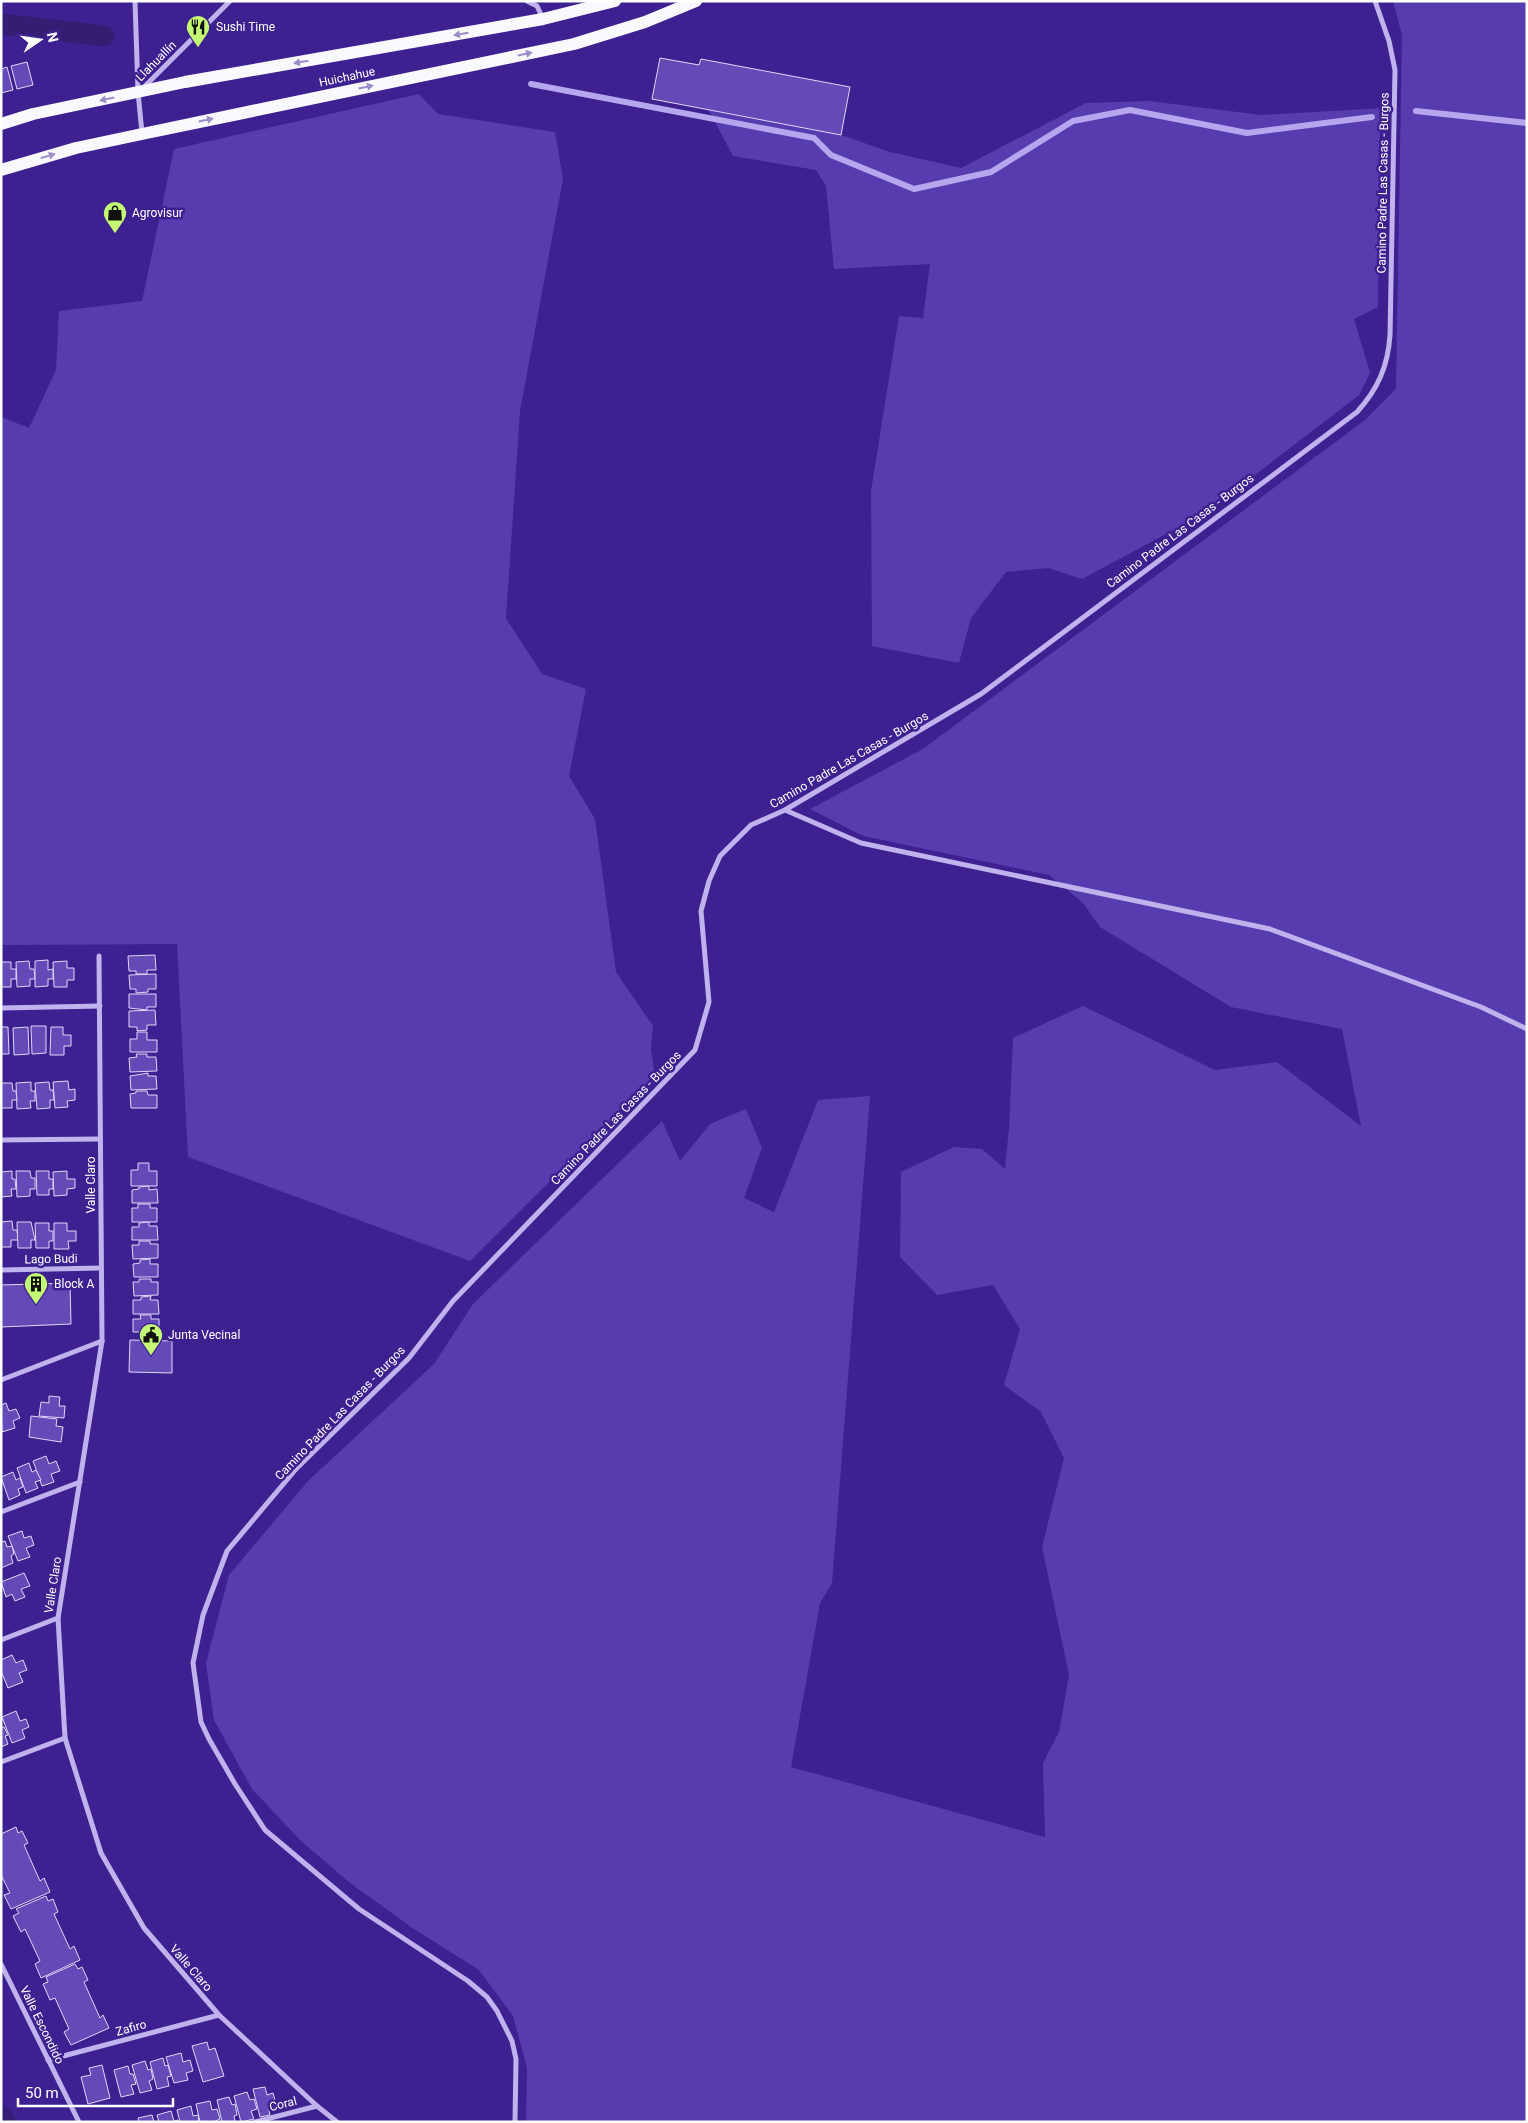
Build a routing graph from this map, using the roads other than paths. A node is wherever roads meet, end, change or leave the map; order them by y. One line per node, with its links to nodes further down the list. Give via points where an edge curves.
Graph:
1 (135, 1): 8 (street)
2 (230, 1): 8 (street, Llahuallín)
3 (526, 1): 7 (street, via 537,6)
4 (615, 1): 7 (main road, Huichahue)
5 (696, 1): 10 (main road, Huichahue, one-way to 5, via 574,44 645,22)
6 (1375, 1): 12 (street, Camino Padre Las Casas - Burgos, via 1395,70 1390,335 1386,364 1375,390 1357,412 981,694)
7 (543, 19): 8 (main road, Huichahue, one-way to 8)
8 (138, 92): 9 (main road, Huichahue, one-way to 9); 10 (street)
9 (1, 124)
10 (142, 134): 11 (main road, Huichahue, one-way to 10, via 76,148)
11 (1, 170)
12 (785, 810): 16 (street, via 861,844 1270,929 1480,1006); 36 (street, Camino Padre Las Casas - Burgos, via 751,825 720,856 708,881 701,911 709,1002 695,1050 453,1300 409,1358 296,1469 227,1551 203,1615 193,1662 201,1722 265,1830 359,1909 468,1981 497,2011 512,2041 516,2059)
13 (99, 956): 14 (street, Valle Claro)
14 (100, 1006): 15 (street); 17 (street, Valle Claro)
15 (1, 1008)
16 (1527, 1029)
17 (100, 1139): 18 (street); 19 (street, Valle Claro)
18 (1, 1140)
19 (101, 1268): 20 (street, Lago Budi); 21 (street, Valle Claro)
20 (1, 1270)
21 (102, 1342): 22 (street); 23 (street, Valle Claro)
22 (1, 1380)
23 (80, 1482): 24 (street); 25 (street, Valle Claro)
24 (1, 1512)
25 (58, 1618): 26 (street); 27 (street, Valle Claro)
26 (1, 1640)
27 (66, 1738): 28 (street); 30 (street, Valle Claro, via 101,1853 144,1928)
28 (1, 1762)
29 (1, 1964): 31 (street, Valle Escondido)
30 (219, 2015): 31 (street, Zafiro); 32 (street, Valle Claro)
31 (48, 2060): 33 (street, Valle Escondido)
32 (317, 2106): 34 (street, Coral); 35 (street, Valle Claro)
33 (79, 2122)
34 (254, 2122)
35 (337, 2122)
36 (515, 2122)

